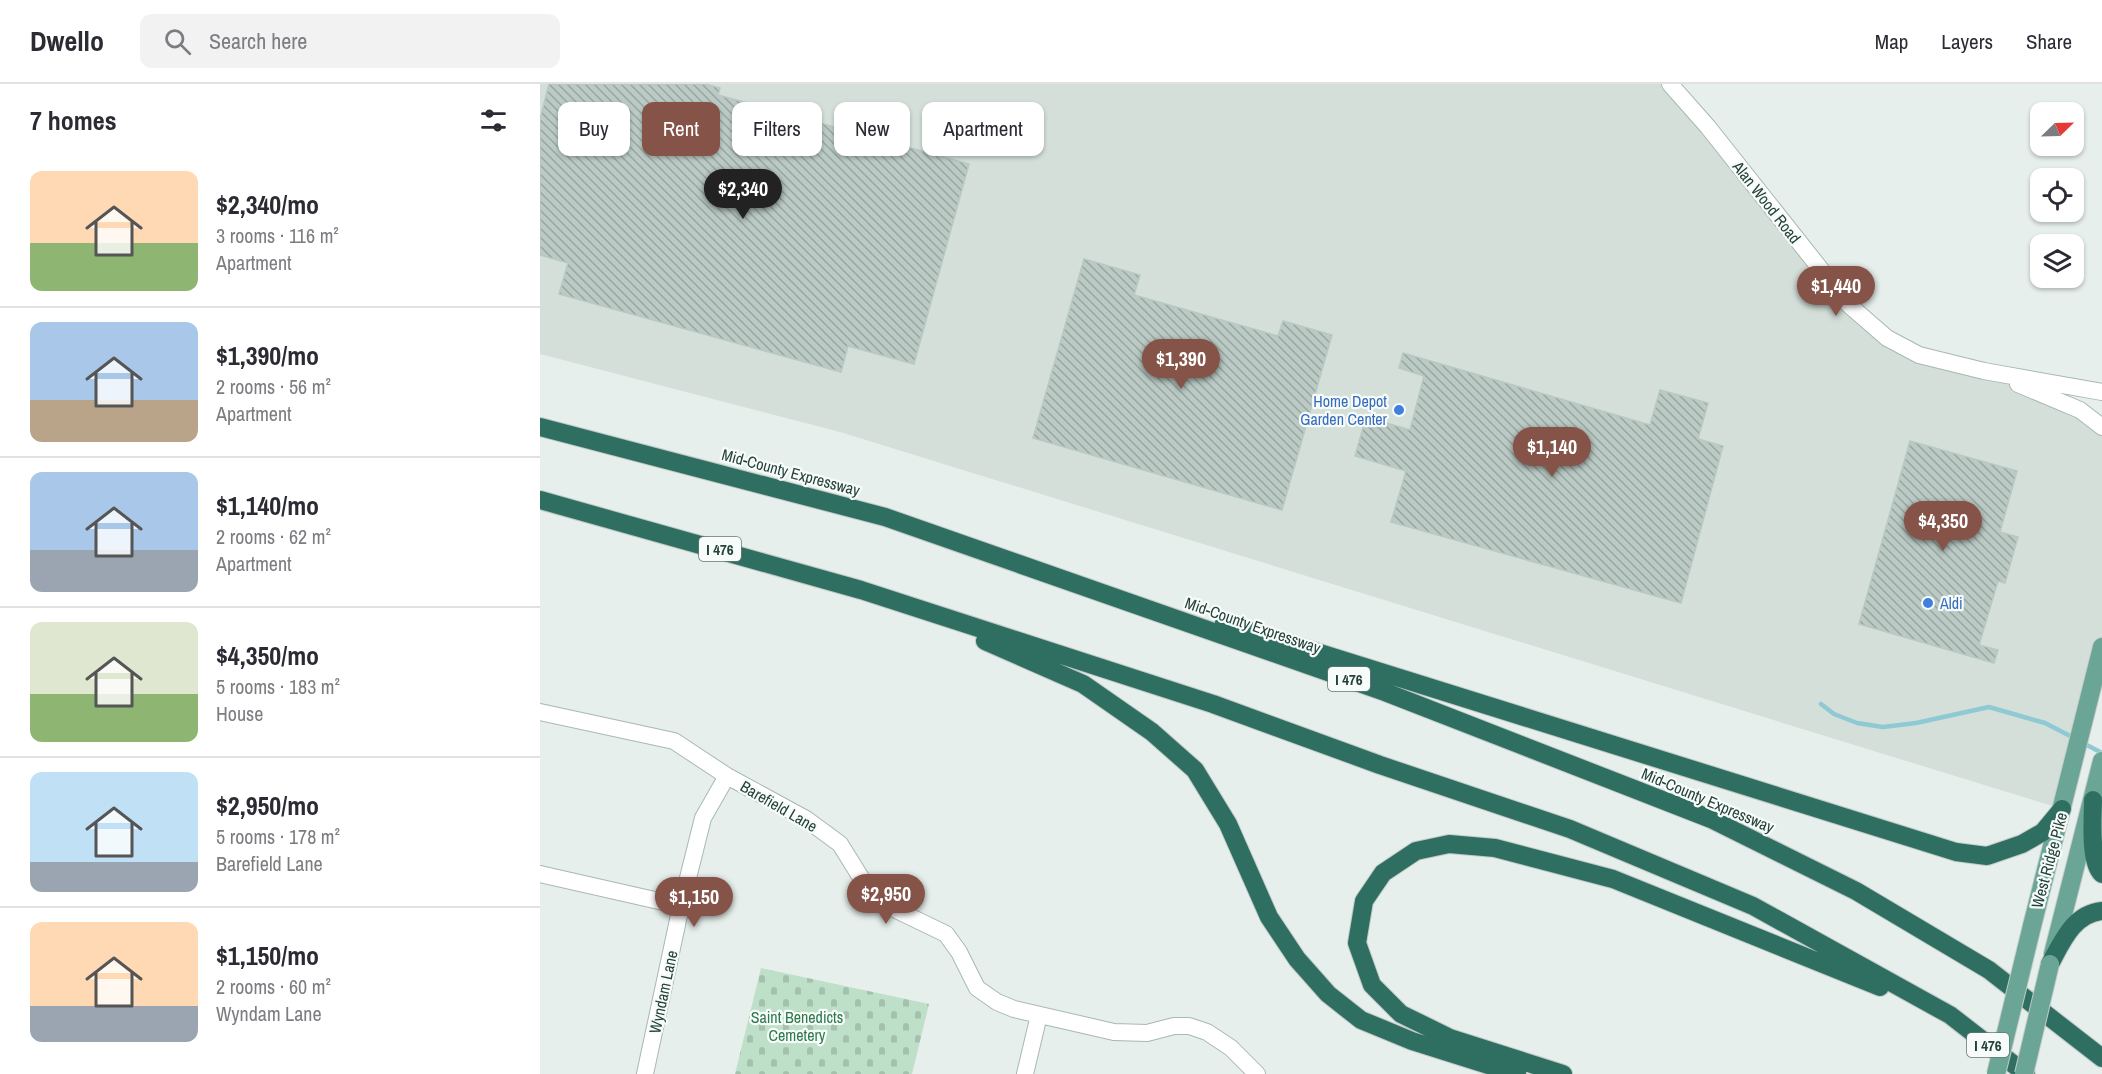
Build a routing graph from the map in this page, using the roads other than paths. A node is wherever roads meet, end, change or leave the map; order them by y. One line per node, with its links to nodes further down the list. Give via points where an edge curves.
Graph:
1 (1673, 87): 2 (street, Alan Wood Road, via 1867,323 1919,355)
2 (1984, 371): 3 (street, Alan Wood Road); 5 (street, via 2080,410)
3 (2102, 392)
4 (540, 427): 7 (highway, Mid-County Expressway / I 476)
5 (2102, 428)
6 (540, 500): 8 (highway, I 476)
7 (885, 517): 14 (highway, via 1956,852 1987,856 2022,844 2043,832); 23 (highway, Mid-County Expressway / I 476, via 1384,692 1711,819 1856,891 1989,970)
8 (861, 590): 22 (highway, I 476, via 1213,704 1570,829 1753,906); 27 (highway, via 1083,684 1152,732 1195,770 1228,824 1269,917 1297,960 1328,994 1361,1020 1412,1041)
9 (2101, 650): 14 (main road, West Ridge Pike)
10 (540, 712): 12 (street, Barefield Lane, via 674,741)
11 (2102, 761): 13 (main road)
12 (727, 776): 18 (street, Wyndam Lane, via 703,818); 21 (street, Barefield Lane, via 806,819 840,844 868,890 890,908 946,934 977,988 987,996)
13 (2093, 800): 15 (highway)
14 (2062, 809): 29 (main road, West Ridge Pike, bridge)
15 (2090, 821): 17 (highway, via 2098,870); 20 (main road, West Ridge Pike)
16 (540, 874): 18 (street)
17 (2102, 874)
18 (681, 906): 24 (street, Wyndam Lane)
19 (2102, 911): 20 (highway, via 2070,927)
20 (2050, 964): 30 (main road, West Ridge Pike, bridge)
21 (1039, 1015): 25 (street); 26 (street, Barefield Lane, via 1114,1032 1148,1033 1189,1026 1208,1032 1231,1048)
22 (1950, 1015): 28 (highway, via 1613,879 1495,848 1449,844 1416,851 1383,873 1364,902 1357,943 1372,985 1401,1014 1450,1038); 30 (highway, I 476)
23 (2100, 1056)
24 (645, 1074)
25 (1025, 1074)
26 (1257, 1074)
27 (1517, 1074)
28 (1563, 1074)
29 (1996, 1074)
30 (2025, 1074)

